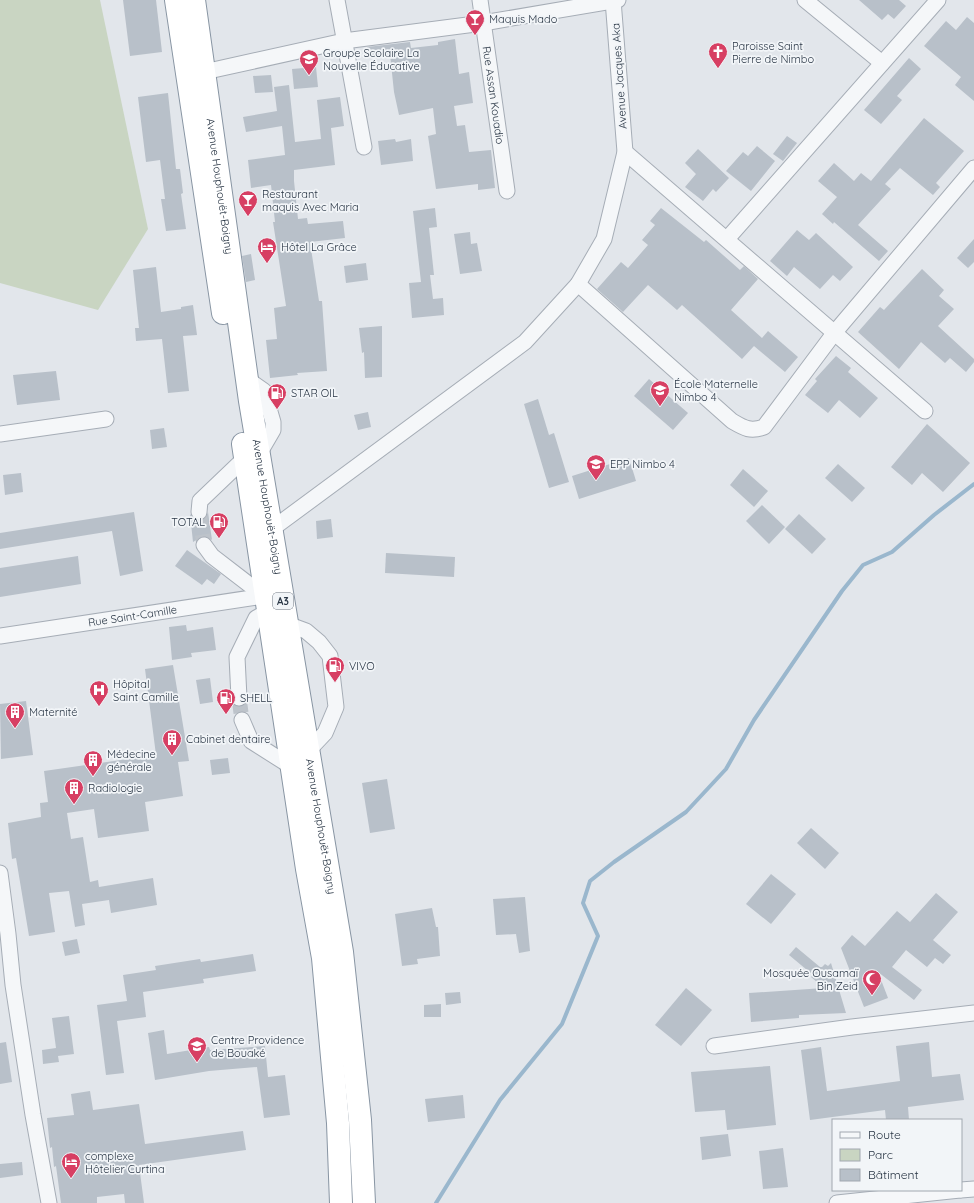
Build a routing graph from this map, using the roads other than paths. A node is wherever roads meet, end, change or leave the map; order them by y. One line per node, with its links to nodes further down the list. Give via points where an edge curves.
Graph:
1 (176, 0): 22 (highway, Avenue Houphouët-Boigny / A3)
2 (194, 0): 11 (highway, Avenue Houphouët-Boigny / A3)
3 (337, 0): 9 (street)
4 (480, 0): 8 (street, Rue Assan Kouadio)
5 (615, 0): 8 (street); 13 (street, Avenue Jacques Aka)
6 (805, 0): 10 (street)
7 (938, 0): 10 (street)
8 (483, 23): 9 (street); 15 (street, Rue Assan Kouadio)
9 (344, 41): 11 (street); 12 (street)
10 (882, 63): 16 (street)
11 (204, 72): 22 (highway, Avenue Houphouët-Boigny / A3, via 247,379)
12 (364, 147)
13 (625, 152): 16 (street); 17 (street, Avenue Jacques Aka, via 604,239)
14 (974, 168): 18 (street)
15 (507, 191)
16 (727, 239): 18 (street)
17 (578, 284): 18 (street, via 732,421 746,430 764,427); 24 (street, Avenue Jacques Aka, via 525,342)
18 (835, 332): 19 (street)
19 (925, 412)
20 (106, 419): 21 (street)
21 (0, 434)
22 (252, 456): 23 (street, via 200,501); 24 (highway, Avenue Houphouët-Boigny / A3)
23 (199, 512)
24 (264, 533): 26 (highway, Avenue Houphouët-Boigny / A3); 27 (highway, Avenue Houphouët-Boigny / A3)
25 (204, 545): 26 (street, via 212,556)
26 (266, 604): 28 (street, Rue Saint-Camille); 29 (street, via 256,618 237,657); 32 (highway, Avenue Houphouët-Boigny / A3)
27 (287, 624): 31 (highway, Avenue Houphouët-Boigny / A3); 31 (street, via 306,631 330,656 336,707 325,733)
28 (0, 636)
29 (239, 698)
30 (242, 720): 32 (street, via 251,742)
31 (308, 751): 42 (highway, Avenue Houphouët-Boigny / A3, via 342,952 360,1120)
32 (292, 767): 41 (highway, Avenue Houphouët-Boigny / A3, via 323,958 338,1123)
33 (0, 873): 34 (street)
34 (4, 937): 40 (street)
35 (974, 1013): 36 (street)
36 (714, 1046)
37 (974, 1188): 38 (street)
38 (962, 1190)
39 (951, 1191): 43 (street)
40 (49, 1203)
41 (341, 1203)
42 (364, 1203)
43 (837, 1203)

